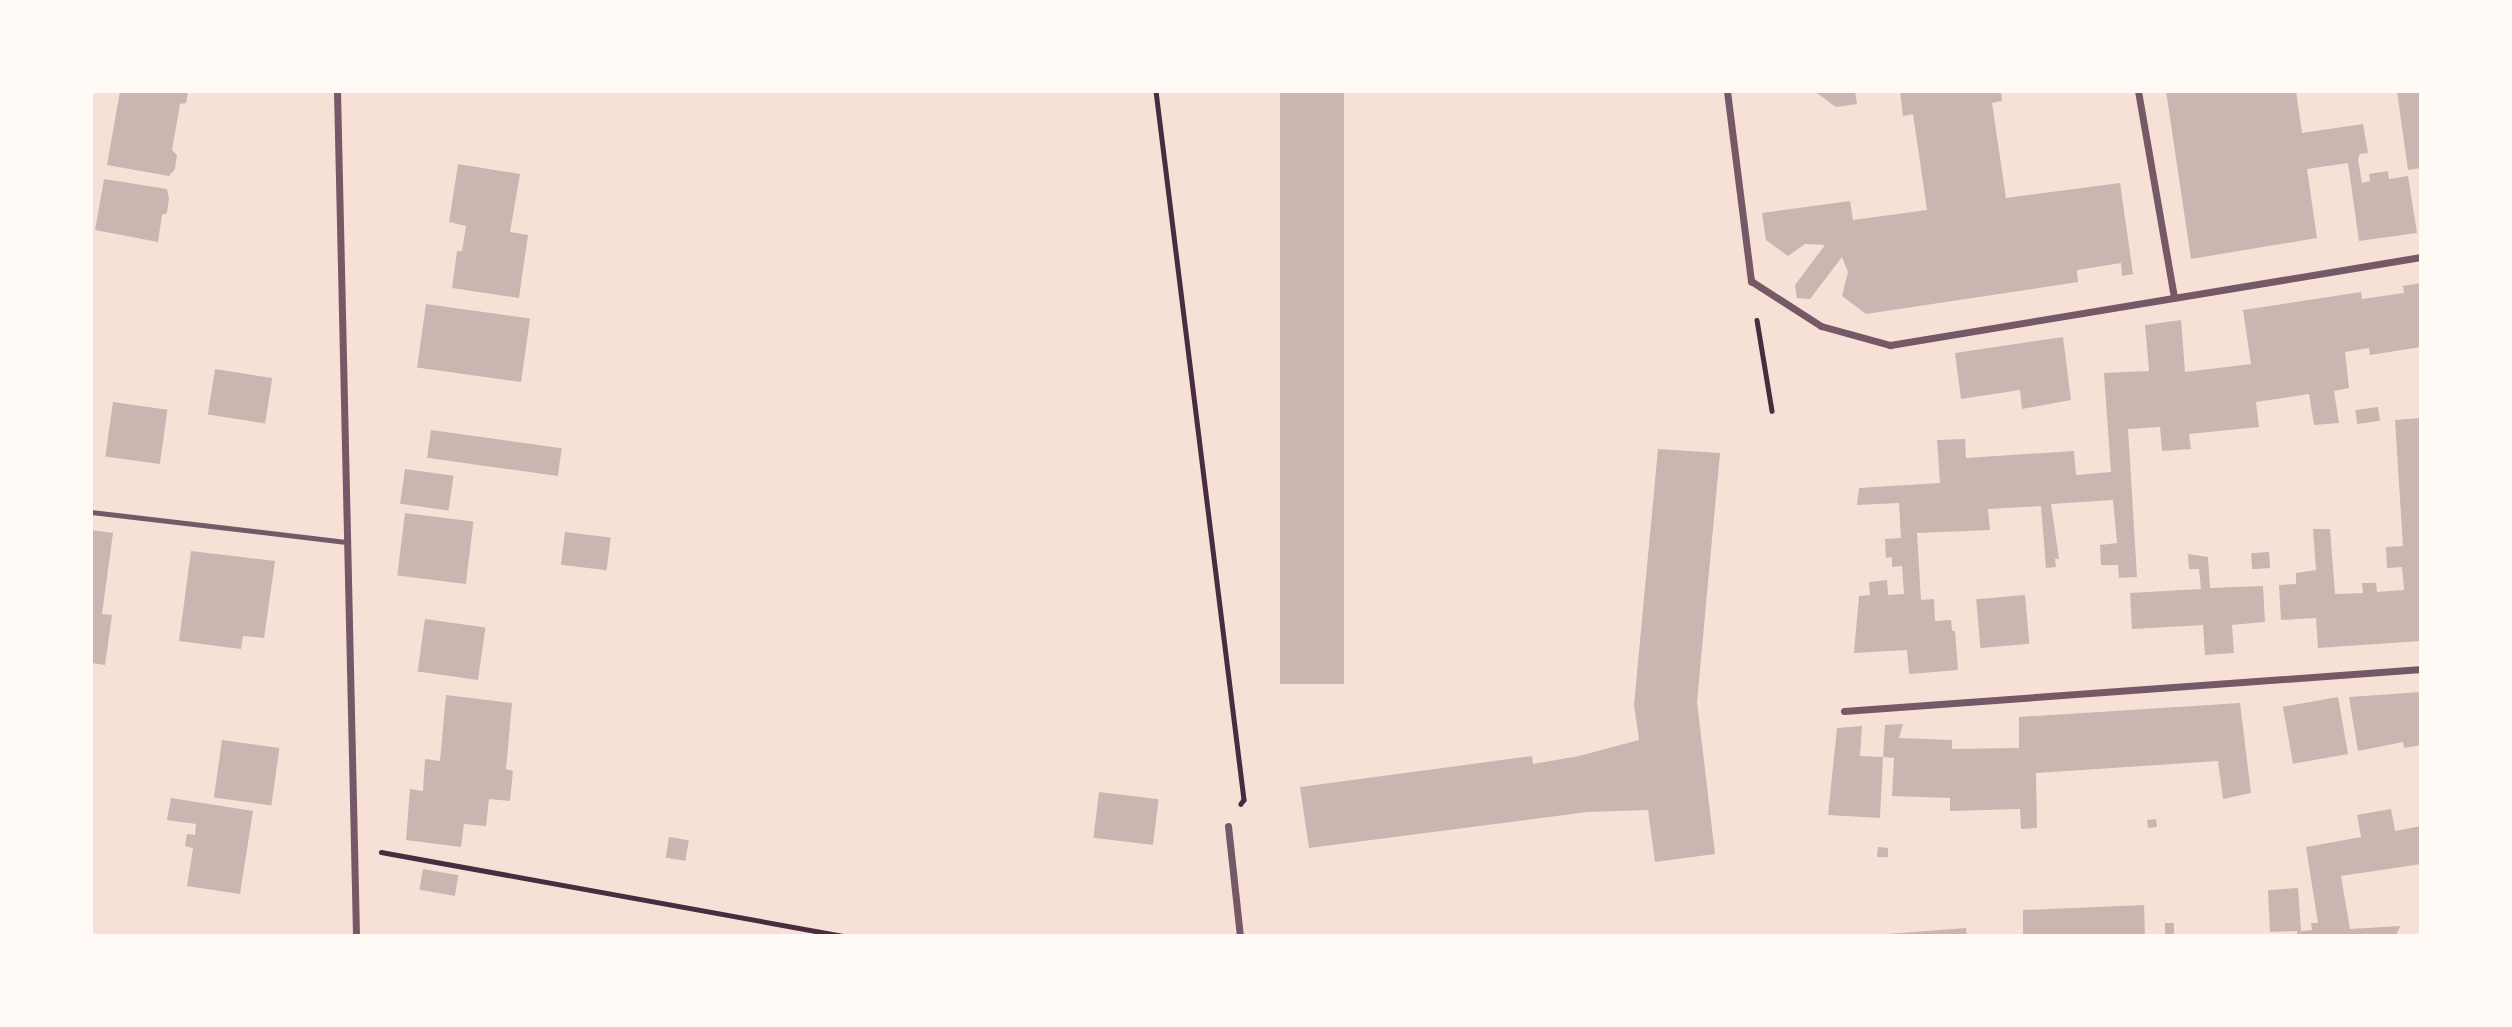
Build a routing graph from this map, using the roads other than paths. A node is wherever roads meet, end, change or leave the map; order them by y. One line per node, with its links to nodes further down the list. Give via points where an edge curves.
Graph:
1 (337, 91): 7 (street)
2 (1727, 91): 5 (street, via 1751,281 1821,326 1890,345)
3 (2138, 91): 5 (street)
4 (2421, 257): 5 (street)
5 (2175, 298)
6 (91, 512): 7 (lane)
7 (348, 542): 11 (street)
8 (2421, 669): 9 (street)
9 (1844, 711)
10 (1228, 826): 12 (street)
11 (356, 936)
12 (1240, 936)

